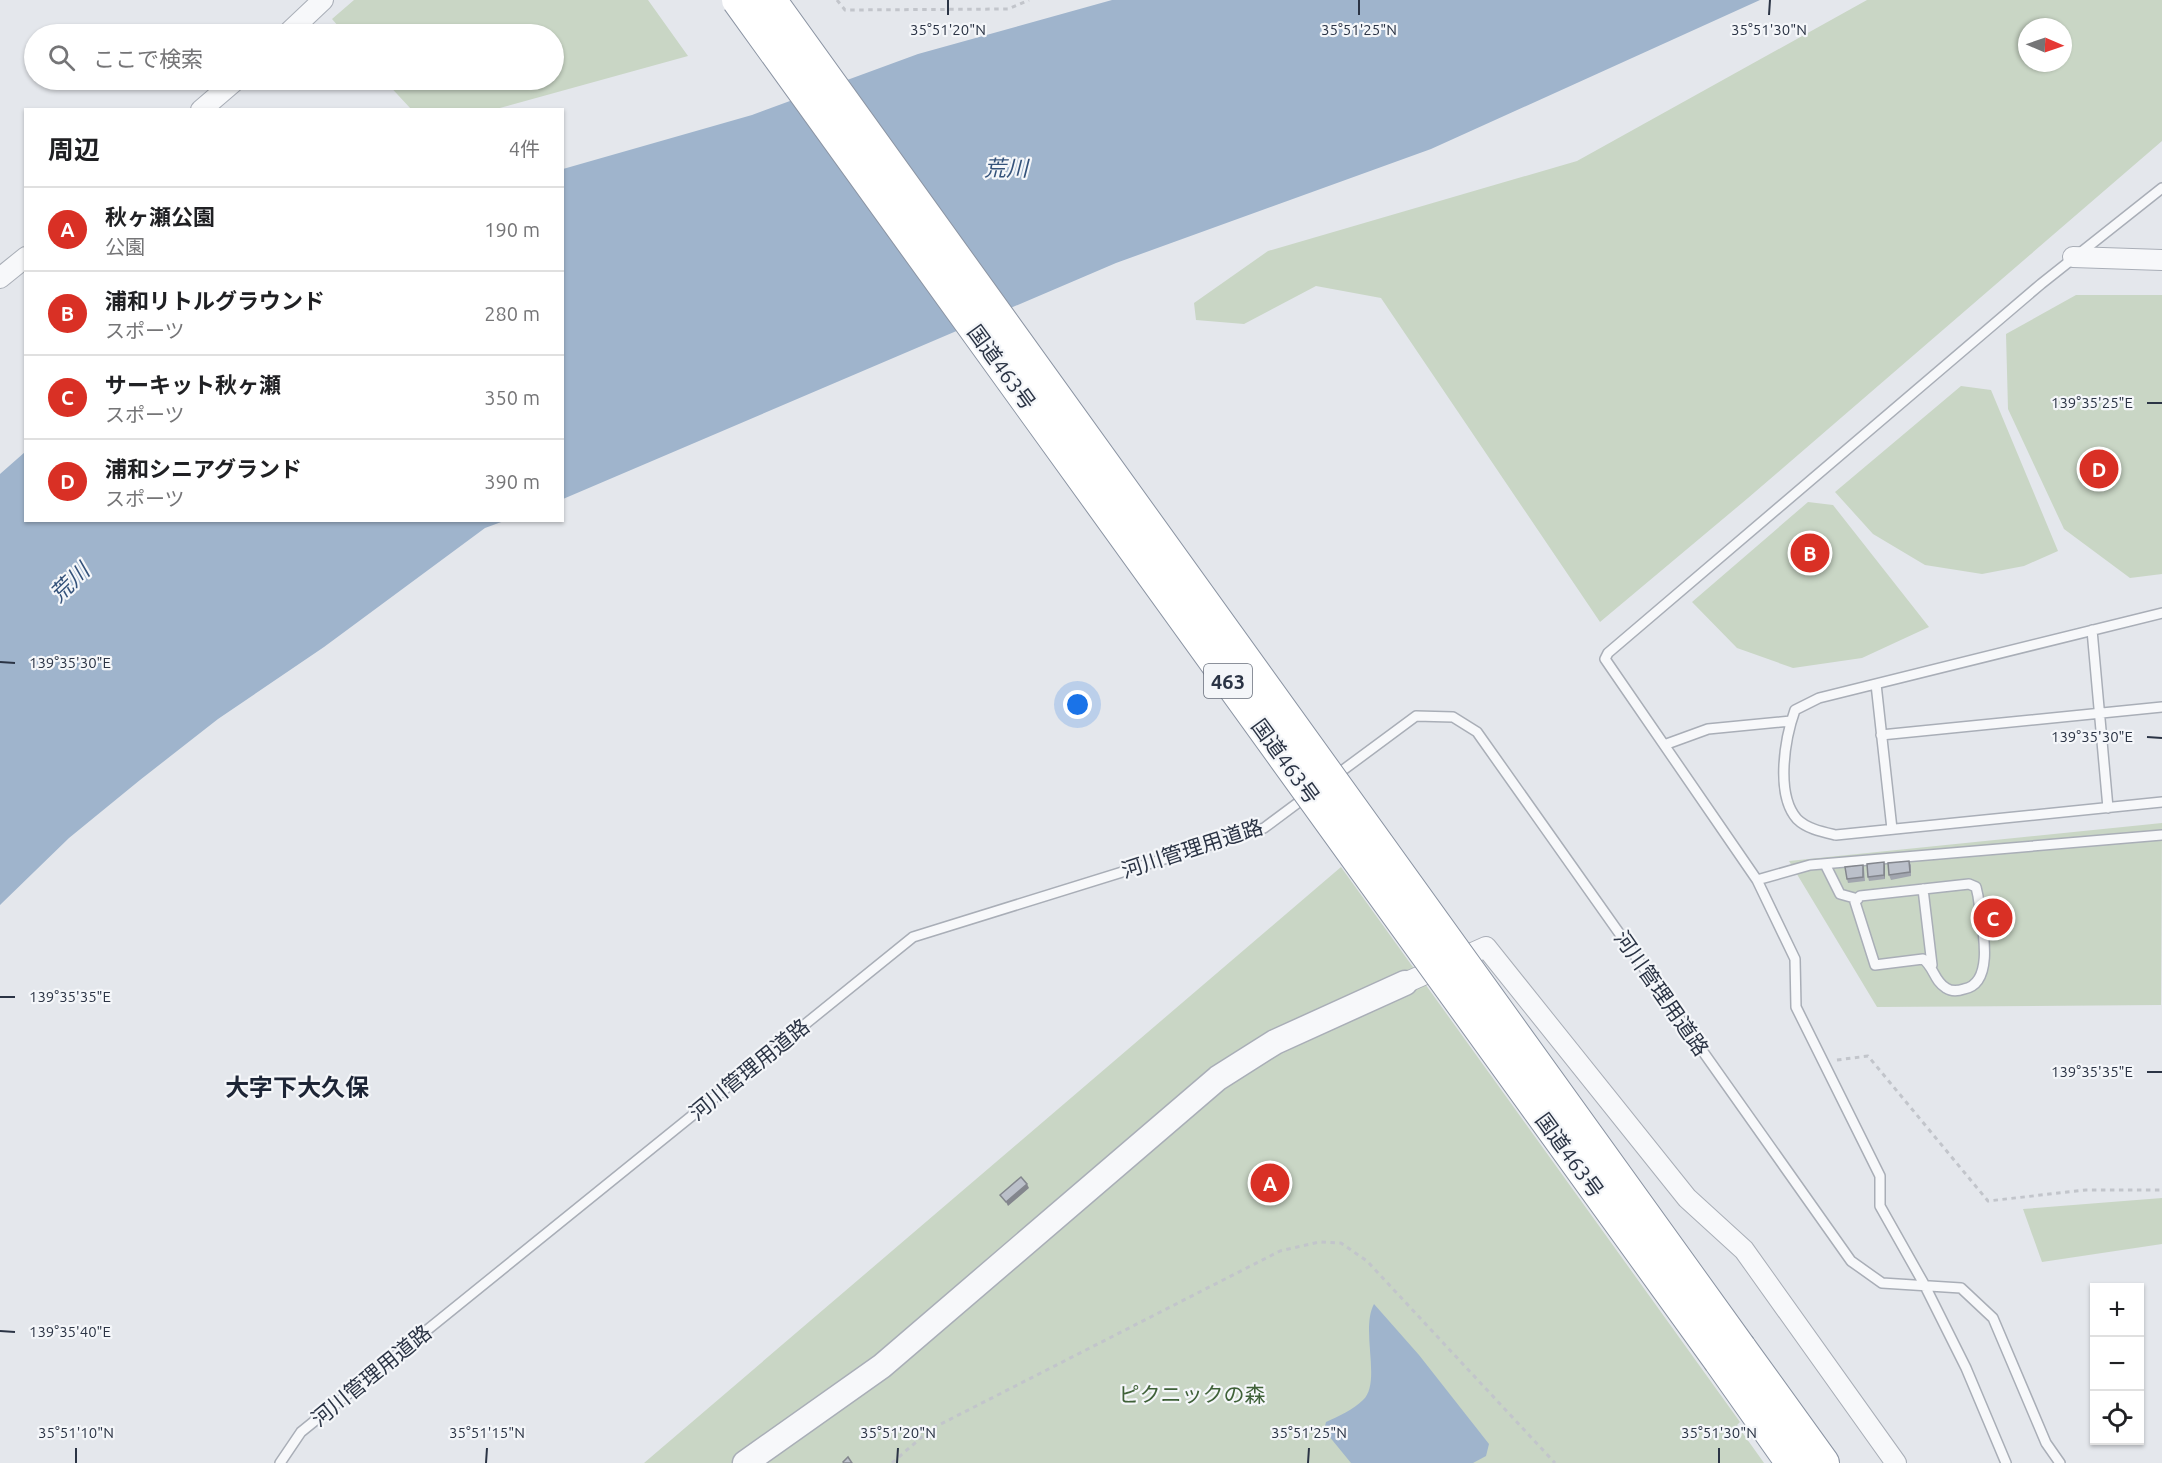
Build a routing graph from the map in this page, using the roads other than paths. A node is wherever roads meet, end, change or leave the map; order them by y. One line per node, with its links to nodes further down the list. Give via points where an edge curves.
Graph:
1 (323, 0): 4 (street)
2 (738, 0): 31 (highway, 国道463号 / 463, bridge)
3 (770, 0): 31 (highway, 国道463号 / 463, bridge)
4 (298, 24)
5 (224, 90): 6 (street)
6 (203, 108)
7 (2162, 188): 8 (lane)
8 (2073, 257): 10 (street); 19 (lane, via 1608,653 1608,665)
9 (24, 259): 11 (street)
10 (2162, 260)
11 (0, 279)
12 (2162, 613): 13 (lane)
13 (2092, 630): 14 (lane); 16 (lane)
14 (1876, 684): 17 (lane, via 1819,698 1795,710); 18 (lane)
15 (2162, 707): 16 (lane)
16 (2099, 713): 18 (lane); 21 (lane)
17 (1791, 721): 19 (lane, via 1708,729); 22 (lane, via 1784,757 1786,797 1797,819 1812,829 1836,835)
18 (1881, 735): 22 (lane)
19 (1664, 745): 25 (lane)
20 (2162, 802): 21 (lane)
21 (2108, 808): 22 (lane)
22 (1892, 829)
23 (2162, 836): 24 (lane)
24 (1825, 864): 25 (lane); 27 (lane, via 1840,894)
25 (1757, 880): 30 (lane, via 1795,958 1796,1007 1880,1176 1880,1206)
26 (1923, 889): 27 (lane); 28 (lane); 28 (lane, via 1969,884 1976,887 1978,896 1985,969 1980,981 1971,988 1945,988)
27 (1857, 899): 28 (lane, via 1875,965 1923,959)
28 (1932, 965)
29 (1405, 983): 33 (street, via 1275,1042 1218,1078 882,1366); 36 (street, via 1486,948 1687,1198 1743,1250)
30 (1924, 1284): 32 (lane, 河川管理用道路, via 1882,1283 1851,1261 1477,732 1453,717 1416,716 1264,828 913,937 301,1432); 37 (lane, via 1966,1368); 38 (lane, 河川管理用道路, via 1961,1288 1993,1318 2046,1443)
31 (1730, 1354): 34 (highway, 国道463号 / 463); 35 (highway, 国道463号 / 463)
32 (280, 1463)
33 (746, 1463)
34 (1792, 1463)
35 (1823, 1463)
36 (1896, 1463)
37 (2006, 1463)
38 (2060, 1463)

